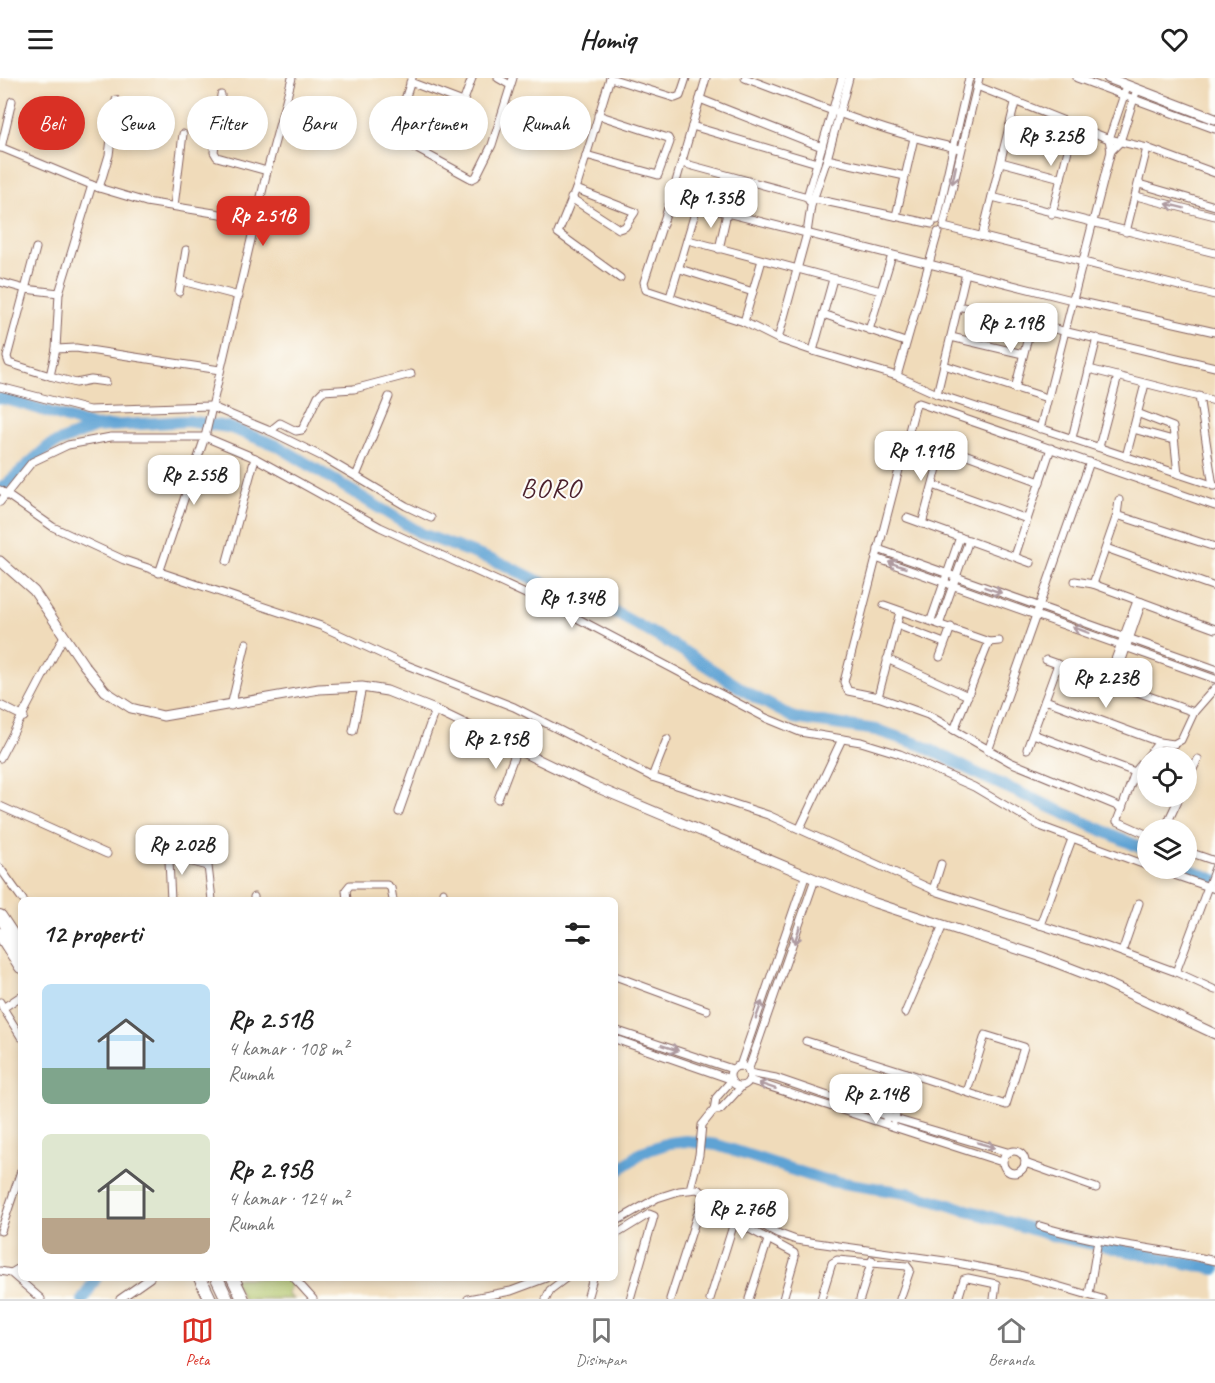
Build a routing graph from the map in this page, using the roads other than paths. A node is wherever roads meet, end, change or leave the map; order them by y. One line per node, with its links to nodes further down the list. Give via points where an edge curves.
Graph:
1 (292, 78): 51 (street)
2 (472, 78): 22 (street)
3 (498, 78): 15 (street)
4 (614, 78): 5 (street, via 675,98 680,96); 28 (street)
5 (686, 78)
6 (706, 78): 23 (street)
7 (745, 78): 27 (street)
8 (842, 78): 27 (street)
9 (849, 78): 27 (street)
10 (969, 78): 41 (street)
11 (979, 78): 16 (street)
12 (1077, 78): 18 (street)
13 (1108, 78): 18 (street)
14 (411, 80): 20 (street); 21 (street)
15 (511, 82): 44 (street, via 492,145 477,177 472,179)
16 (977, 86): 26 (street); 41 (street)
17 (1137, 89): 18 (street); 24 (street); 29 (street)
18 (1126, 91): 24 (street); 37 (street)
19 (221, 95): 51 (street, via 214,152 217,157)
20 (407, 96)
21 (449, 96)
22 (465, 96)
23 (700, 99): 31 (street); 39 (street)
24 (1135, 99): 33 (street); 38 (street)
25 (12, 101): 40 (street)
26 (1015, 103): 30 (street); 32 (street)
27 (836, 112): 35 (street); 39 (street); 47 (street)
28 (598, 115): 46 (street); 46 (street, via 668,138 670,142 658,175)
29 (1215, 119)
30 (1011, 121): 36 (street); 48 (street)
31 (692, 126): 49 (street); 50 (street)
32 (1074, 126): 36 (street); 37 (street)
33 (1215, 129)
34 (183, 134): 64 (street)
35 (914, 138): 41 (street); 53 (street)
36 (1071, 139): 54 (street)
37 (1109, 139): 38 (street); 45 (street)
38 (1120, 142): 42 (street); 45 (street)
39 (822, 147): 50 (street)
40 (1, 148): 56 (street)
41 (956, 148): 73 (street)
42 (1147, 148): 52 (street); 55 (street)
43 (110, 150): 57 (street)
44 (419, 150)
45 (1111, 151): 72 (street)
46 (586, 155): 58 (street)
47 (827, 159): 53 (street); 62 (street)
48 (1001, 162): 54 (street); 59 (street)
49 (682, 163): 62 (street); 63 (street)
50 (817, 163): 62 (street)
51 (267, 171): 71 (street)
52 (1215, 173)
53 (905, 176): 69 (street)
54 (1061, 178): 68 (street)
55 (1139, 184): 60 (street); 66 (street)
56 (92, 185): 57 (street); 97 (street)
57 (99, 188): 64 (street)
58 (576, 189): 61 (street); 61 (street, via 635,212 619,229)
59 (992, 196): 68 (street); 76 (street)
60 (1136, 196): 70 (street, one-way to 60); 74 (street)
61 (571, 198): 89 (street, via 559,235)
62 (811, 198): 69 (street); 75 (street)
63 (671, 199): 65 (street); 100 (street, via 644,285 648,291)
64 (174, 206): 71 (street)
65 (697, 206): 67 (street); 77 (street)
66 (1215, 206)
67 (727, 213): 75 (street); 79 (street)
68 (1052, 214): 72 (street)
69 (896, 216): 73 (street)
70 (1215, 216)
71 (257, 220): 99 (street)
72 (1091, 223): 74 (street); 84 (street)
73 (939, 225): 76 (street); 85 (street)
74 (1126, 232): 81 (street)
75 (807, 233): 82 (street); 87 (street)
76 (982, 236): 84 (street)
77 (688, 240): 79 (street); 86 (street)
78 (36, 248): 93 (street)
79 (719, 249): 83 (street)
80 (186, 250): 91 (street)
81 (1215, 253)
82 (892, 255): 85 (street); 94 (street)
83 (762, 260): 87 (street); 96 (street)
84 (1082, 261): 98 (street); 101 (street)
85 (927, 264): 88 (street); 112 (street)
86 (680, 269): 96 (street); 100 (street)
87 (798, 270): 90 (street); 111 (street)
88 (966, 273): 101 (street); 102 (street)
89 (620, 278)
90 (833, 279): 94 (street); 103 (street)
91 (182, 281): 95 (street); 99 (street)
92 (0, 282): 93 (street)
93 (25, 290): 97 (street); 121 (street, via 7,359)
94 (881, 291): 106 (street)
95 (179, 292)
96 (753, 292): 104 (street)
97 (59, 293): 113 (street)
98 (1215, 295)
99 (239, 296): 119 (street)
100 (670, 297): 104 (street)
101 (1072, 300): 107 (street); 108 (street)
102 (958, 306): 105 (street); 109 (street)
103 (823, 314): 106 (street); 114 (street)
104 (744, 322): 111 (street)
105 (1031, 325): 107 (street); 115 (street)
106 (869, 330): 112 (street)
107 (1064, 332): 110 (street); 131 (street)
108 (1215, 332)
109 (951, 337): 115 (street); 116 (street)
110 (1097, 338): 117 (street); 118 (street)
111 (778, 339): 114 (street)
112 (905, 342): 122 (street)
113 (56, 349): 119 (street, via 76,348); 121 (street)
114 (813, 351): 122 (street)
115 (1023, 354): 127 (street)
116 (944, 365): 127 (street); 128 (street)
117 (1215, 367)
118 (1089, 369): 123 (street); 139 (street)
119 (220, 370): 133 (street)
120 (411, 374): 137 (street, via 354,389 323,391 302,430 280,423)
121 (50, 376): 124 (street, via 76,383)
122 (897, 376): 128 (street)
123 (1118, 376): 125 (street); 143 (street)
124 (106, 382)
125 (1145, 384): 129 (street); 134 (street)
126 (0, 387): 133 (street, via 89,410)
127 (1015, 389): 131 (street)
128 (937, 394): 135 (street)
129 (1199, 396): 132 (street); 152 (street)
130 (389, 397): 149 (street)
131 (1047, 398): 135 (street)
132 (1215, 401)
133 (210, 408): 137 (street); 138 (street)
134 (1137, 413): 136 (street); 141 (street, via 1172,425)
135 (1040, 429): 139 (street)
136 (1133, 429): 141 (street); 145 (street)
137 (270, 431): 149 (street)
138 (206, 435): 146 (street); 153 (street, via 111,437 68,445 32,462); 172 (street)
139 (1072, 438): 143 (street)
140 (924, 440): 142 (street)
141 (1173, 440): 148 (street)
142 (943, 447): 150 (street); 151 (street)
143 (1099, 447): 145 (street)
144 (1051, 448): 147 (street); 150 (street); 166 (street, via 916,404)
145 (1126, 457): 148 (street)
146 (255, 458): 170 (street); 218 (street, via 380,527 571,615 766,718 800,732)
147 (1090, 462): 156 (street); 182 (street)
148 (1178, 474): 152 (street)
149 (356, 476): 158 (street)
150 (1040, 482): 160 (street)
151 (933, 485): 160 (street); 161 (street)
152 (1214, 486)
153 (3, 492): 155 (street); 172 (street, via 74,537)
154 (1119, 500): 157 (street)
155 (0, 502)
156 (1215, 506)
157 (1117, 515): 164 (street); 165 (street)
158 (431, 518)
159 (907, 518): 161 (street)
160 (1027, 519): 167 (street)
161 (922, 524): 162 (street)
162 (960, 537): 163 (street); 173 (street)
163 (969, 540): 167 (street); 174 (street)
164 (1215, 547)
165 (1106, 548): 177 (street); 179 (street)
166 (879, 549): 168 (street); 173 (street)
167 (1015, 556): 171 (street)
168 (876, 558): 176 (street, one-way to 168); 207 (street, via 844,682 848,691)
169 (0, 561): 190 (street, via 34,591)
170 (228, 561)
171 (1032, 563)
172 (159, 573): 225 (street, via 321,626 399,662 514,707)
173 (947, 573): 174 (street); 176 (street)
174 (956, 577): 178 (street); 182 (street, one-way to 182)
175 (1075, 581): 177 (street)
176 (945, 582): 178 (street); 185 (street)
177 (1093, 584): 180 (street)
178 (953, 585): 184 (street); 186 (street)
179 (1215, 587)
180 (1139, 602): 189 (street); 191 (street)
181 (884, 605): 183 (street)
182 (1038, 605): 184 (street); 191 (street)
183 (900, 612): 185 (street); 187 (street)
184 (1035, 614): 196 (street, one-way to 184); 222 (street)
185 (931, 620): 186 (street)
186 (940, 622): 188 (street)
187 (897, 625): 195 (street); 198 (street)
188 (951, 627): 193 (street); 195 (street)
189 (1215, 629)
190 (64, 636): 210 (street, via 105,691 131,708 163,716); 213 (street)
191 (1127, 637): 196 (street); 201 (street)
192 (999, 641): 193 (street)
193 (989, 642): 206 (street)
194 (246, 643): 210 (street)
195 (944, 643): 197 (street)
196 (1124, 645): 202 (street); 203 (street)
197 (940, 657)
198 (888, 659): 206 (street); 207 (street)
199 (1046, 660): 200 (street)
200 (1058, 664): 203 (street); 208 (street)
201 (1215, 669)
202 (1215, 679)
203 (1110, 682): 212 (street)
204 (362, 687): 210 (street, via 319,689); 211 (street, via 387,691); 215 (street)
205 (1215, 688): 212 (street)
206 (968, 696): 214 (street)
207 (879, 697): 214 (street)
208 (1045, 700): 216 (street); 219 (street)
209 (0, 705): 213 (street)
210 (231, 706)
211 (435, 710): 220 (street); 229 (street)
212 (1194, 712): 219 (street, via 1178,742)
213 (24, 717): 223 (street)
214 (954, 729): 222 (street)
215 (353, 731)
216 (1033, 734): 221 (street); 224 (street)
217 (667, 739): 225 (street)
218 (842, 739): 230 (street); 232 (street, via 900,754)
219 (1159, 742): 224 (street)
220 (518, 749): 226 (street); 240 (street, via 621,798)
221 (1027, 749)
222 (988, 751): 228 (street)
223 (0, 758)
224 (1135, 772): 228 (street)
225 (652, 777): 230 (street)
226 (498, 799)
227 (0, 806): 233 (street)
228 (1122, 807): 231 (street, via 1117,821)
229 (399, 812)
230 (800, 828): 243 (street)
231 (1137, 829)
232 (1072, 839): 236 (street); 254 (street)
233 (107, 854)
234 (1197, 855): 235 (street)
235 (1215, 861)
236 (1137, 862)
237 (941, 864): 243 (street)
238 (0, 868): 245 (street)
239 (1215, 868): 242 (street)
240 (811, 877): 253 (street); 262 (street); 263 (street, one-way to 263)
241 (1189, 879): 242 (street)
242 (1211, 886): 259 (street)
243 (933, 890): 254 (street)
244 (442, 892): 250 (street)
245 (21, 897)
246 (171, 897): 247 (street, via 169,861 174,857 208,865)
247 (212, 897)
248 (346, 897): 249 (street, via 350,885 387,885)
249 (393, 897)
250 (443, 897)
251 (1139, 903): 257 (street)
252 (0, 916): 256 (highway)
253 (943, 925): 267 (street); 271 (street, via 1096,978)
254 (1040, 925): 257 (street)
255 (0, 934): 258 (highway)
256 (18, 943)
257 (1122, 952): 259 (street)
258 (18, 962)
259 (1176, 972): 261 (street)
260 (618, 977): 266 (street)
261 (1215, 990)
262 (766, 992): 263 (street); 274 (street, one-way to 262)
263 (777, 995): 277 (street)
264 (18, 998): 265 (street)
265 (2, 1005): 269 (street)
266 (707, 1010)
267 (905, 1013)
268 (618, 1031): 270 (street)
269 (18, 1032)
270 (624, 1032): 272 (street); 275 (street, one-way to 275)
271 (1215, 1034)
272 (618, 1040): 278 (street)
273 (806, 1041): 276 (street)
274 (740, 1066): 275 (street); 277 (street)
275 (732, 1069): 278 (street)
276 (907, 1074): 280 (street); 282 (street)
277 (749, 1075): 279 (street); 282 (street)
278 (730, 1080): 279 (street); 281 (street, via 716,1098)
279 (742, 1086): 281 (street, via 720,1110)
280 (967, 1092): 280 (street, via 985,1035 1024,1047 1006,1105)
281 (714, 1110): 290 (street, via 701,1129)
282 (890, 1121): 283 (street); 284 (street)
283 (956, 1137): 284 (street); 285 (street, one-way to 285)
284 (953, 1146): 286 (street)
285 (1008, 1152): 286 (street); 287 (street, via 1018,1151)
286 (1002, 1162): 287 (street, via 1013,1173 1023,1169)
287 (1025, 1163): 289 (street)
288 (18, 1180): 295 (street)
289 (1096, 1188)
290 (690, 1189): 291 (street, via 706,1191); 292 (street, via 657,1198)
291 (738, 1210): 293 (street); 299 (street, via 788,1238)
292 (618, 1220)
293 (735, 1221): 297 (street); 330 (street, via 703,1203 698,1205); 331 (street)
294 (1040, 1226): 298 (street)
295 (1, 1231)
296 (618, 1233): 329 (street, via 641,1217 652,1214 654,1218)
297 (768, 1240): 332 (street); 333 (street, via 795,1256)
298 (1098, 1242): 300 (street); 318 (street)
299 (874, 1251): 301 (street); 303 (street)
300 (1215, 1261)
301 (872, 1262): 334 (street, via 834,1260); 335 (street); 336 (street, via 909,1267)
302 (18, 1269): 305 (street)
303 (987, 1270): 317 (street); 318 (street)
304 (0, 1271): 305 (street)
305 (11, 1273): 306 (street)
306 (18, 1279)
307 (20, 1281): 319 (street)
308 (146, 1281): 320 (street)
309 (192, 1281): 321 (highway)
310 (201, 1281): 322 (highway)
311 (218, 1281): 323 (highway)
312 (234, 1281): 324 (highway)
313 (297, 1281): 325 (street)
314 (538, 1281): 326 (street)
315 (562, 1281): 327 (street)
316 (592, 1281): 328 (street)
317 (982, 1281): 337 (street, via 964,1279); 338 (street, via 996,1284)
318 (1089, 1294): 339 (street)
319 (41, 1299)
320 (120, 1299)
321 (201, 1299)
322 (210, 1299)
323 (227, 1299)
324 (243, 1299)
325 (313, 1299)
326 (468, 1299)
327 (546, 1299)
328 (586, 1299)
329 (630, 1299)
330 (669, 1299)
331 (710, 1299)
332 (749, 1299)
333 (783, 1299)
334 (822, 1299)
335 (860, 1299)
336 (900, 1299)
337 (958, 1299)
338 (994, 1299)
339 (1102, 1299)

